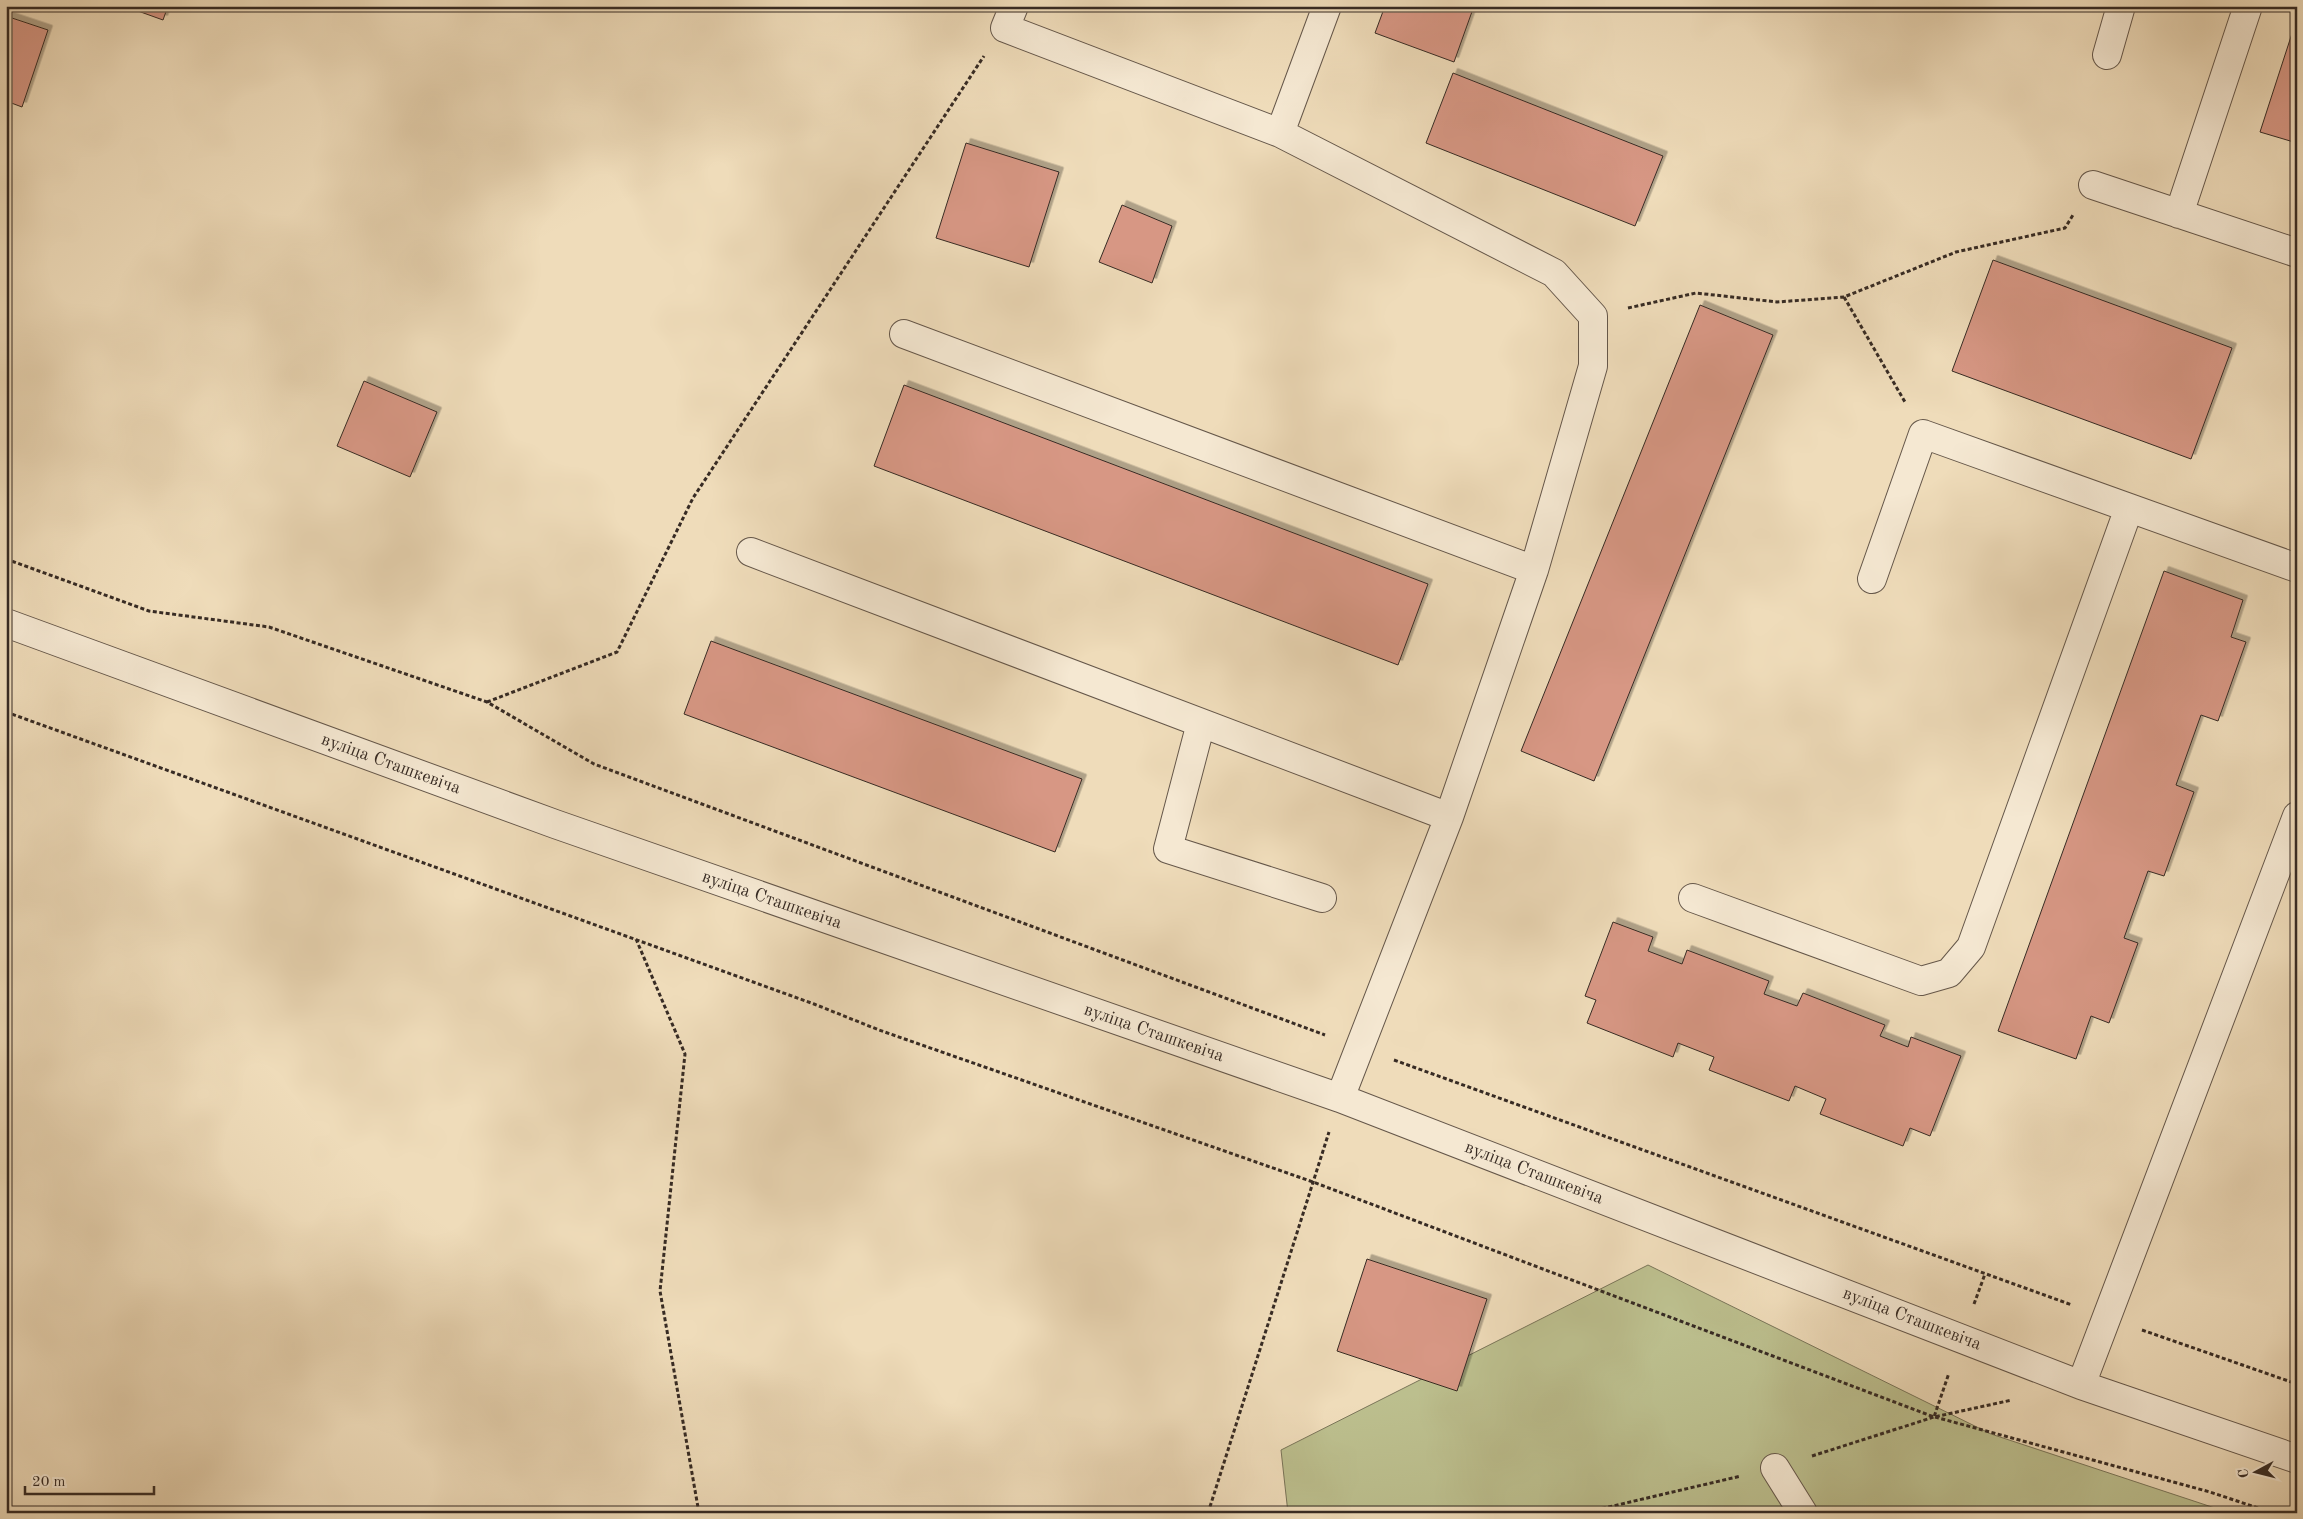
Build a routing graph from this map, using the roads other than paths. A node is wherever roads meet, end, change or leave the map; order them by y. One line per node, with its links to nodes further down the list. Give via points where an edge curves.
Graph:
1 (1327, 6): 6 (street)
2 (2121, 6): 5 (street)
3 (2248, 6): 8 (street)
4 (1010, 17): 6 (street)
5 (2107, 56)
6 (1280, 133): 14 (street, via 1554,273 1593,316 1593,366)
7 (2093, 185): 8 (street)
8 (2179, 214): 9 (street)
9 (2297, 253)
10 (904, 334): 14 (street)
11 (2129, 508): 13 (street); 15 (street, via 1924,434); 21 (street, via 1971,947 1949,973 1920,981)
12 (751, 552): 17 (street)
13 (2297, 568)
14 (1534, 570): 19 (street)
15 (1872, 579)
16 (6, 623): 22 (street, вуліца Сташкевіча, via 555,824)
17 (1201, 723): 19 (street); 20 (street, via 1168,849)
18 (2297, 816): 23 (street)
19 (1449, 817): 22 (street)
20 (1322, 898)
21 (1693, 898)
22 (1340, 1098): 23 (street, вуліца Сташкевіча)
23 (2082, 1385): 24 (street, вуліца Сташкевіча)
24 (2297, 1459)
25 (1775, 1468): 26 (street)
26 (1803, 1513)

